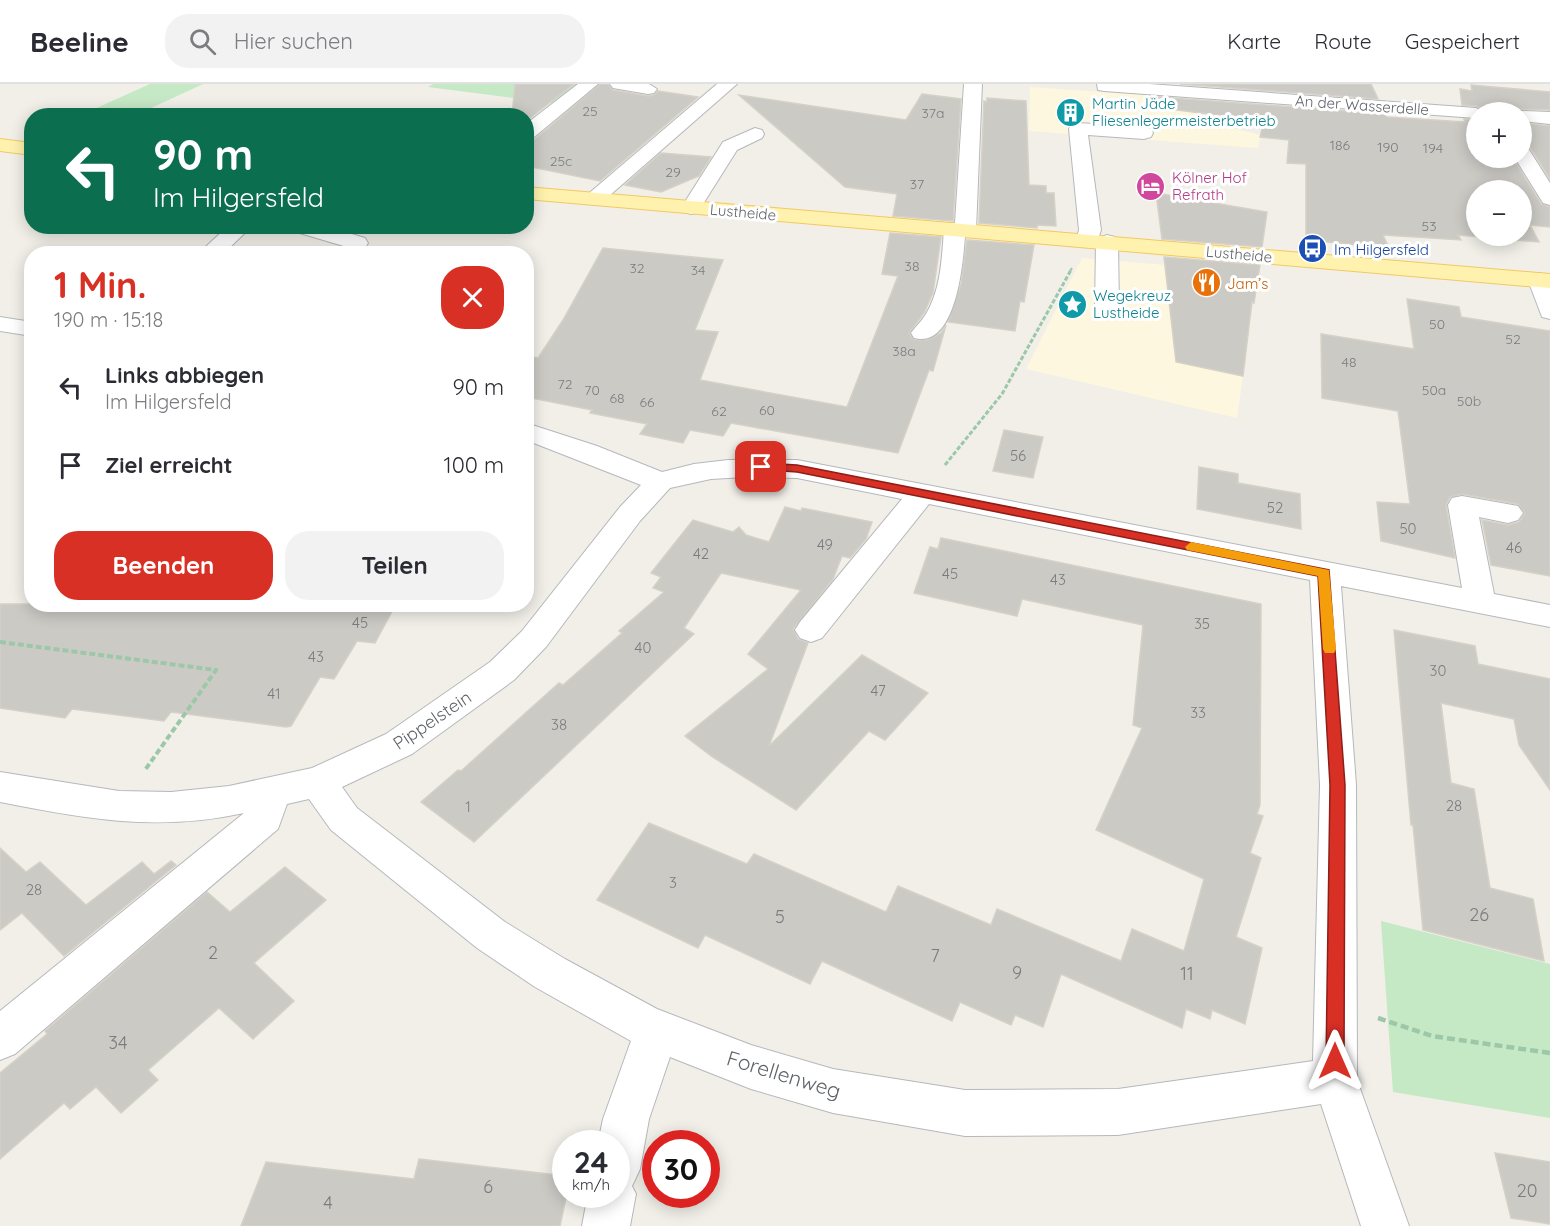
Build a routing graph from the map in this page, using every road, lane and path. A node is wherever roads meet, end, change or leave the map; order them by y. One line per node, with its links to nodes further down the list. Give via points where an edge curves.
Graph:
1 (589, 84): 11 (street)
2 (619, 84): 7 (street)
3 (728, 84): 18 (street)
4 (973, 84): 21 (street)
5 (1104, 86): 6 (street, An der Wasserdelle)
6 (1131, 86): 8 (street, An der Wasserdelle)
7 (648, 89)
8 (1466, 112)
9 (1532, 117): 10 (street)
10 (1550, 118)
11 (534, 128)
12 (1144, 133): 24 (street, via 1078,129 1090,230)
13 (755, 134): 20 (street, via 730,146)
14 (2, 147): 15 (main road)
15 (24, 148)
16 (1542, 173): 19 (street)
17 (534, 194): 18 (main road, Lustheide)
18 (594, 199): 20 (main road, Lustheide)
19 (1550, 199)
20 (691, 208): 21 (main road, Lustheide)
21 (960, 230): 24 (main road, Lustheide); 32 (street, via 946,295 936,321)
22 (233, 234): 26 (street)
23 (328, 234): 25 (street)
24 (1097, 241): 27 (main road, Lustheide); 28 (street); 35 (path, via 1002,394)
25 (357, 243)
26 (218, 246)
27 (1544, 280): 29 (street)
28 (1107, 309)
29 (1550, 312)
30 (0, 324): 31 (street)
31 (24, 328)
32 (923, 333)
33 (534, 434): 34 (street)
34 (660, 482): 35 (street, via 689,472 761,467 797,469); 42 (street, Pippelstein, via 630,514 534,639 502,671 399,744)
35 (922, 494): 37 (street); 40 (street)
36 (1508, 513): 38 (street, via 1462,505)
37 (1325, 573): 38 (street); 46 (street, via 1338,785)
38 (1480, 602): 39 (street)
39 (1550, 616)
40 (811, 630)
41 (0, 642): 45 (path, via 216,670)
42 (318, 782): 44 (street, Pippelstein); 47 (street, Forellenweg, via 344,819 491,935 550,974)
43 (1, 788): 45 (street, Pippelstein)
44 (272, 792): 45 (street, Pippelstein, via 171,808); 48 (street, via 265,818)
45 (119, 807)
46 (1335, 1004): 49 (path, via 1432,1036); 50 (street)
47 (657, 1030): 50 (street, Forellenweg, via 751,1067 833,1091 965,1113 1118,1112); 51 (street)
48 (0, 1039)
49 (1550, 1053)
50 (1335, 1080): 54 (street)
51 (624, 1130)
52 (609, 1208): 53 (street)
53 (606, 1226)
54 (1385, 1226)

